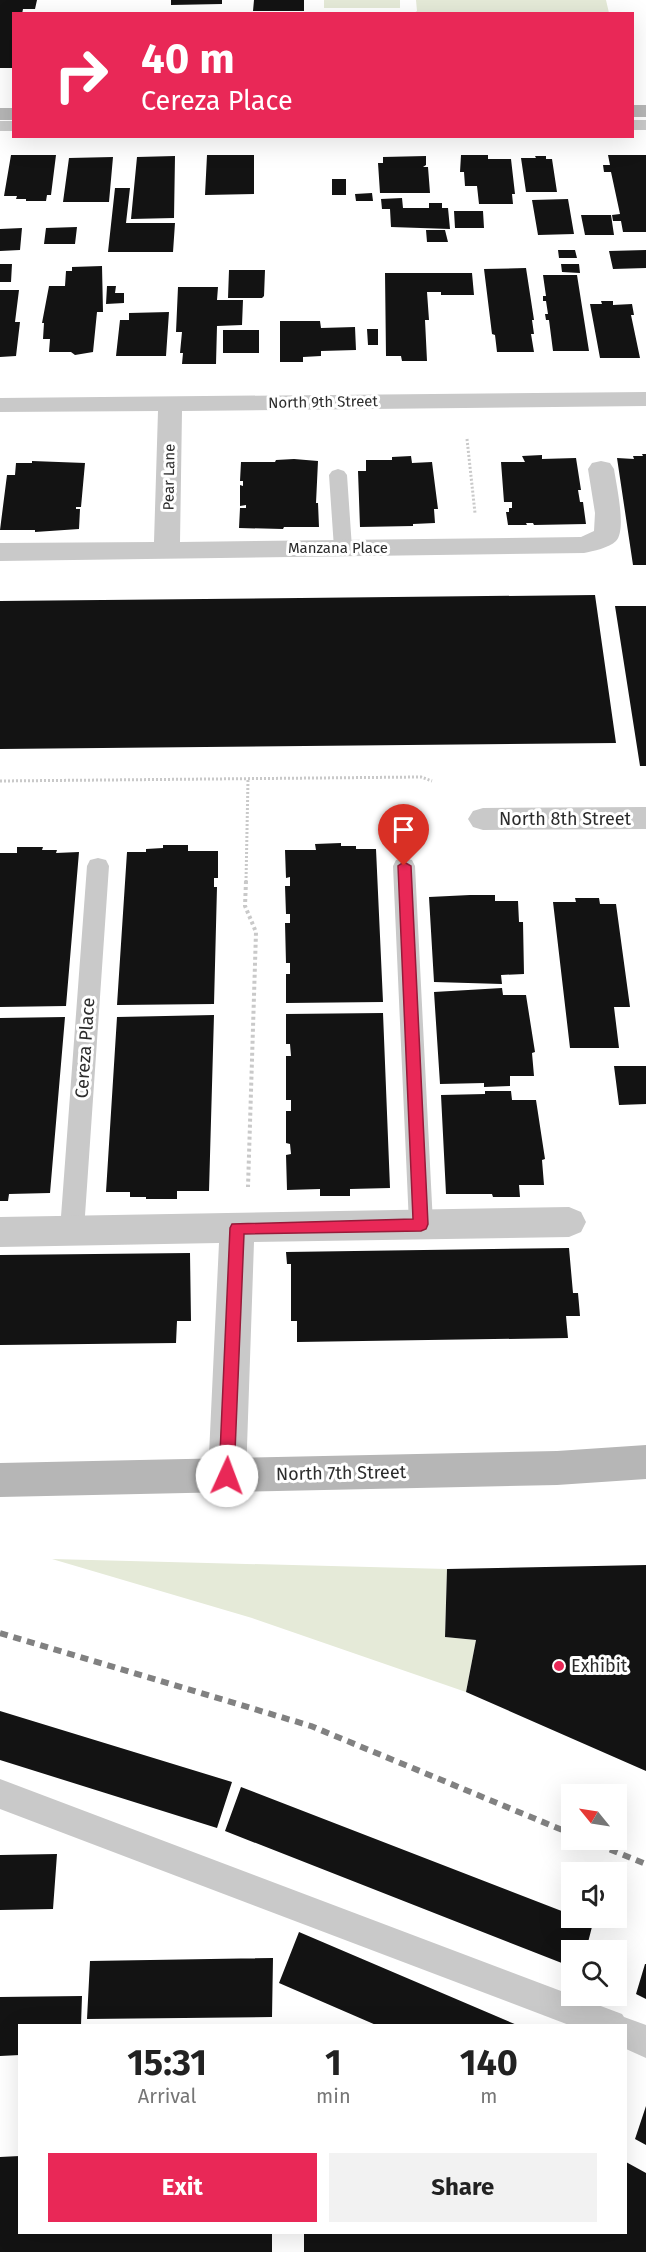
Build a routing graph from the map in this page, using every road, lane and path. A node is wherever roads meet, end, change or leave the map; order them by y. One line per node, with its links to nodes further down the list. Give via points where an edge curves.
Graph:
1 (646, 399): 2 (street, North 9th Street)
2 (170, 404): 3 (street, North 9th Street); 9 (street, Pear Lane)
3 (0, 405)
4 (467, 439): 7 (path)
5 (601, 469): 8 (street, Manzana Place, via 608,513 606,536 584,545)
6 (338, 475): 8 (lane)
7 (475, 513)
8 (343, 548): 9 (street, Manzana Place)
9 (167, 550): 10 (street, Manzana Place)
10 (0, 552)
11 (248, 779): 12 (path); 13 (path, via 421,777); 20 (path, via 245,906 256,932 248,1199)
12 (0, 781)
13 (432, 781)
14 (646, 818): 15 (street, North 8th Street)
15 (483, 819)
16 (404, 866): 19 (lane)
17 (98, 867): 21 (lane, Cereza Place)
18 (569, 1222): 19 (street)
19 (421, 1224): 20 (street)
20 (237, 1228): 21 (street); 24 (street)
21 (72, 1230): 22 (street)
22 (0, 1232)
23 (646, 1462): 24 (street, North 7th Street)
24 (227, 1476): 25 (street, North 7th Street)
25 (0, 1480)
26 (0, 1794): 27 (lane)
27 (607, 2024)
28 (627, 2032): 29 (lane)
29 (646, 2042)

